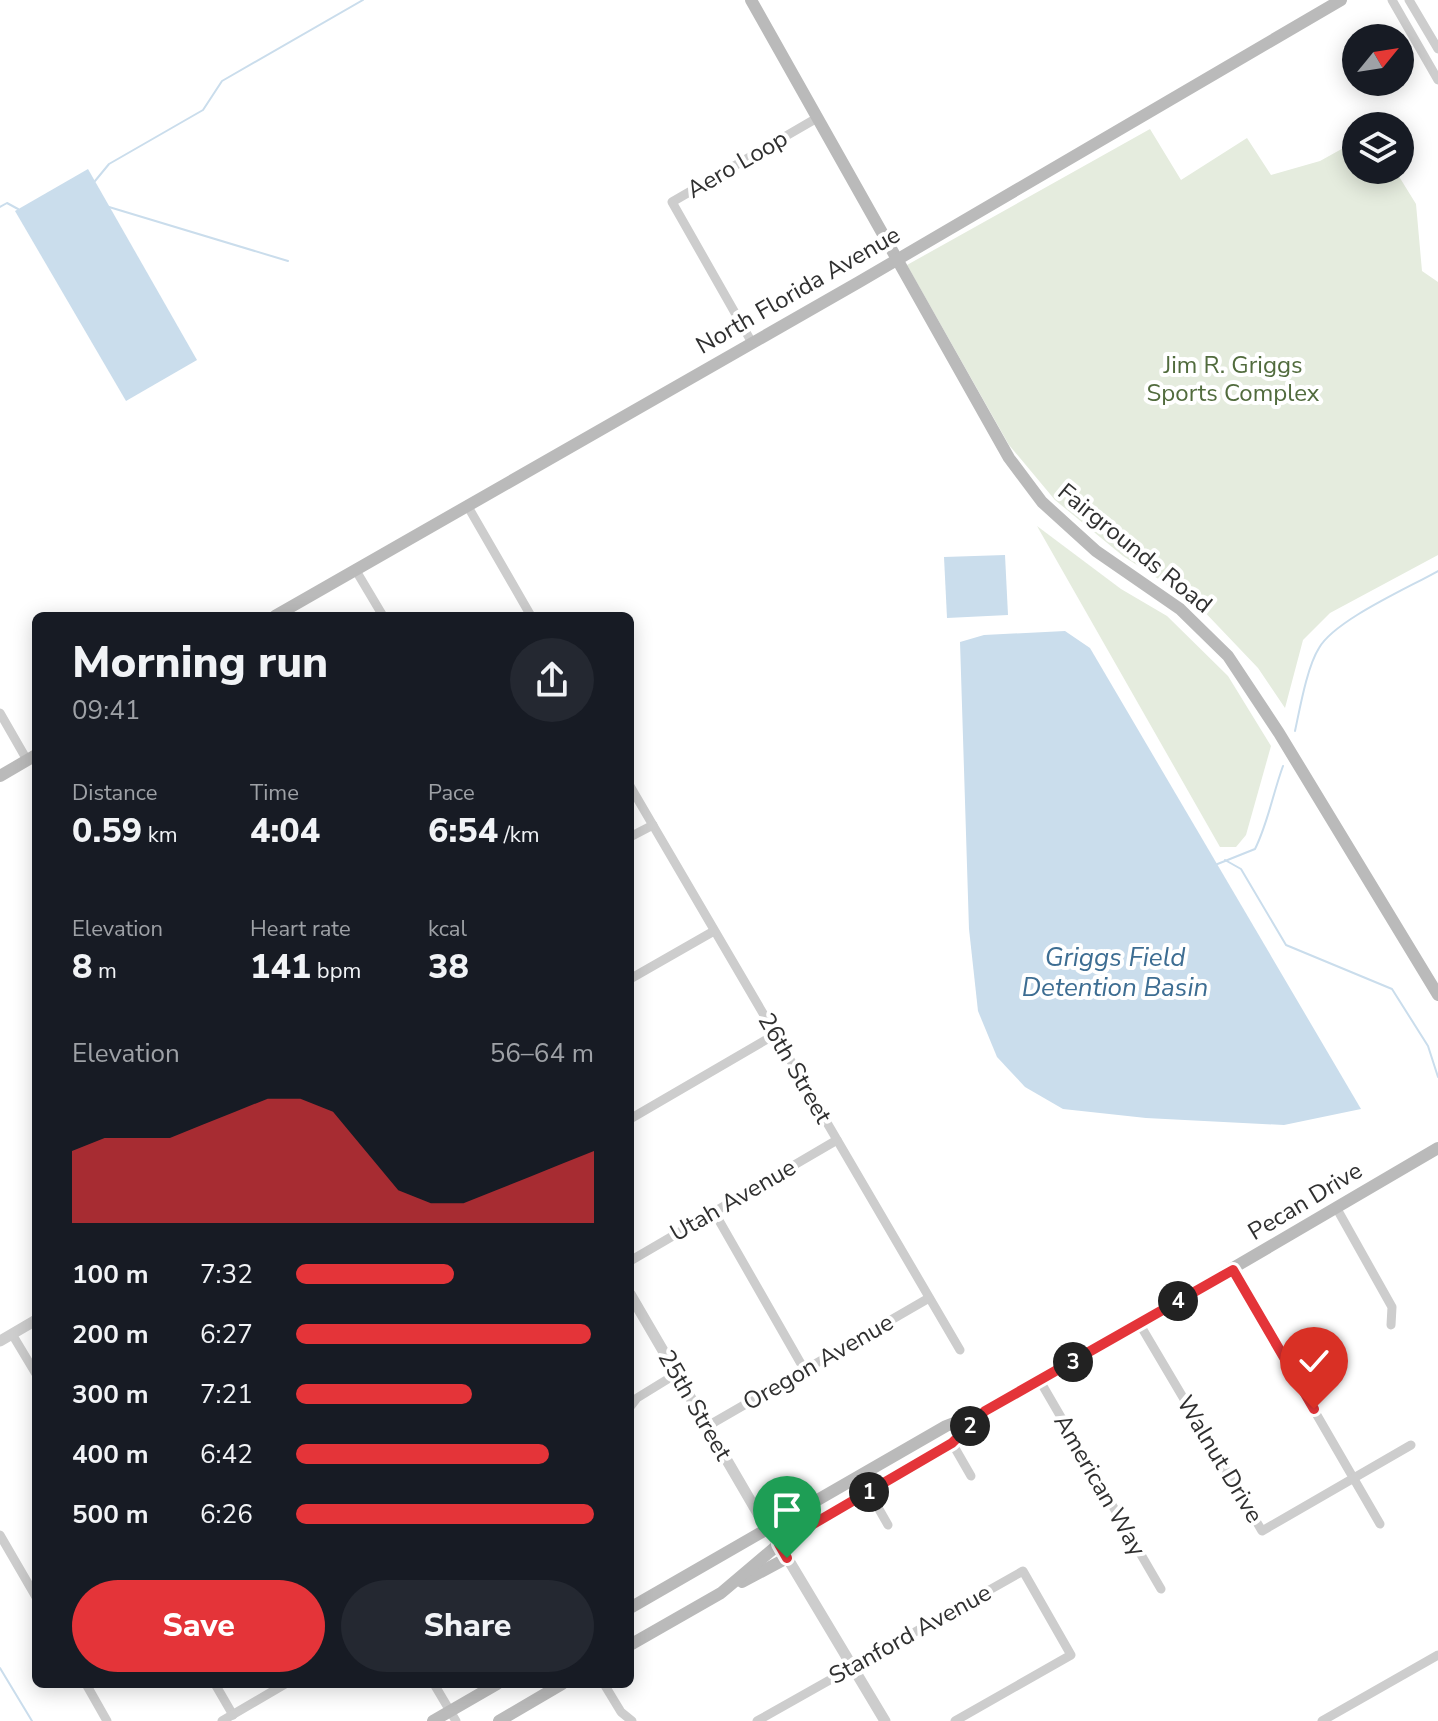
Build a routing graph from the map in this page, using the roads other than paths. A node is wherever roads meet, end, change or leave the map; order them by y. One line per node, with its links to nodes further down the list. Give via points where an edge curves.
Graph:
1 (751, 0): 7 (main road, Fairgrounds Road)
2 (1341, 0): 8 (main road, North Florida Avenue)
3 (1392, 0): 6 (street)
4 (1409, 0): 5 (street)
5 (1438, 49)
6 (1438, 80)
7 (817, 118): 8 (main road, Fairgrounds Road); 9 (street, Aero Loop, via 672,202)
8 (897, 259): 9 (main road, North Florida Avenue); 23 (main road, Fairgrounds Road, via 1009,458 1042,502 1096,551 1180,609 1228,656)
9 (751, 341): 10 (main road, North Florida Avenue)
10 (467, 505): 11 (main road, North Florida Avenue); 14 (street)
11 (355, 569): 12 (main road, North Florida Avenue); 13 (street)
12 (282, 612)
13 (381, 612)
14 (529, 612)
15 (0, 713): 16 (street)
16 (32, 758): 17 (main road)
17 (0, 776)
18 (634, 793): 19 (street, 26th Street)
19 (653, 825): 20 (street); 21 (street, 26th Street)
20 (634, 835)
21 (714, 931): 22 (street); 24 (street, 26th Street)
22 (634, 977)
23 (1438, 995)
24 (776, 1034): 25 (street); 26 (street, 26th Street)
25 (634, 1117)
26 (837, 1140): 29 (street, Utah Avenue); 32 (street, 26th Street)
27 (1438, 1148): 28 (main road, Pecan Drive)
28 (1337, 1209): 31 (main road, Pecan Drive); 36 (street, via 1392,1307)
29 (713, 1210): 30 (street, Utah Avenue); 41 (street)
30 (634, 1259)
31 (1233, 1270): 35 (main road, Pecan Drive); 51 (street)
32 (929, 1298): 39 (street, 26th Street); 41 (street, Oregon Avenue)
33 (634, 1301): 42 (street, 25th Street)
34 (32, 1322): 37 (street)
35 (1139, 1323): 43 (main road, Pecan Drive); 51 (street, Walnut Drive, via 1262,1531)
36 (1391, 1325)
37 (12, 1334): 38 (street); 40 (street)
38 (0, 1341)
39 (960, 1350)
40 (32, 1367)
41 (804, 1369): 46 (street, Oregon Avenue)
42 (676, 1374): 44 (street); 46 (street, 25th Street)
43 (1040, 1381): 45 (main road, Pecan Drive); 59 (street, American Way)
44 (634, 1402)
45 (985, 1411): 47 (main road, Pecan Drive); 49 (main road, Pecan Drive, via 946,1426)
46 (706, 1427): 55 (street, 25th Street)
47 (952, 1443): 50 (street); 52 (main road, Pecan Drive)
48 (1411, 1445): 51 (street, Walnut Drive)
49 (860, 1476): 52 (street); 55 (main road, Pecan Drive)
50 (971, 1476)
51 (1354, 1479): 53 (street)
52 (869, 1492): 54 (street); 57 (main road, Pecan Drive)
53 (1380, 1524)
54 (888, 1525)
55 (767, 1529): 57 (street, 25th Street); 62 (main road, Pecan Drive)
56 (0, 1535): 60 (street)
57 (779, 1544): 58 (street, 25th Street); 61 (main road, Pecan Drive)
58 (787, 1558): 61 (main road); 65 (street, 25th Street)
59 (1161, 1589)
60 (32, 1590)
61 (721, 1593): 63 (main road, Pecan Drive)
62 (634, 1606)
63 (634, 1643)
64 (1438, 1655): 83 (street)
65 (852, 1666): 80 (street, Stanford Avenue); 81 (street, 25th Street); 82 (street, Stanford Avenue, via 1023,1571 1071,1655)
66 (88, 1688): 75 (street)
67 (217, 1688): 73 (street)
68 (278, 1688): 73 (street)
69 (436, 1688): 74 (street)
70 (492, 1688): 74 (main road)
71 (555, 1688): 78 (main road)
72 (606, 1688): 79 (street)
73 (233, 1715): 76 (street)
74 (453, 1716): 77 (main road)
75 (107, 1721)
76 (222, 1721)
77 (433, 1721)
78 (499, 1721)
79 (632, 1721)
80 (757, 1721)
81 (885, 1721)
82 (955, 1721)
83 (1322, 1721)

